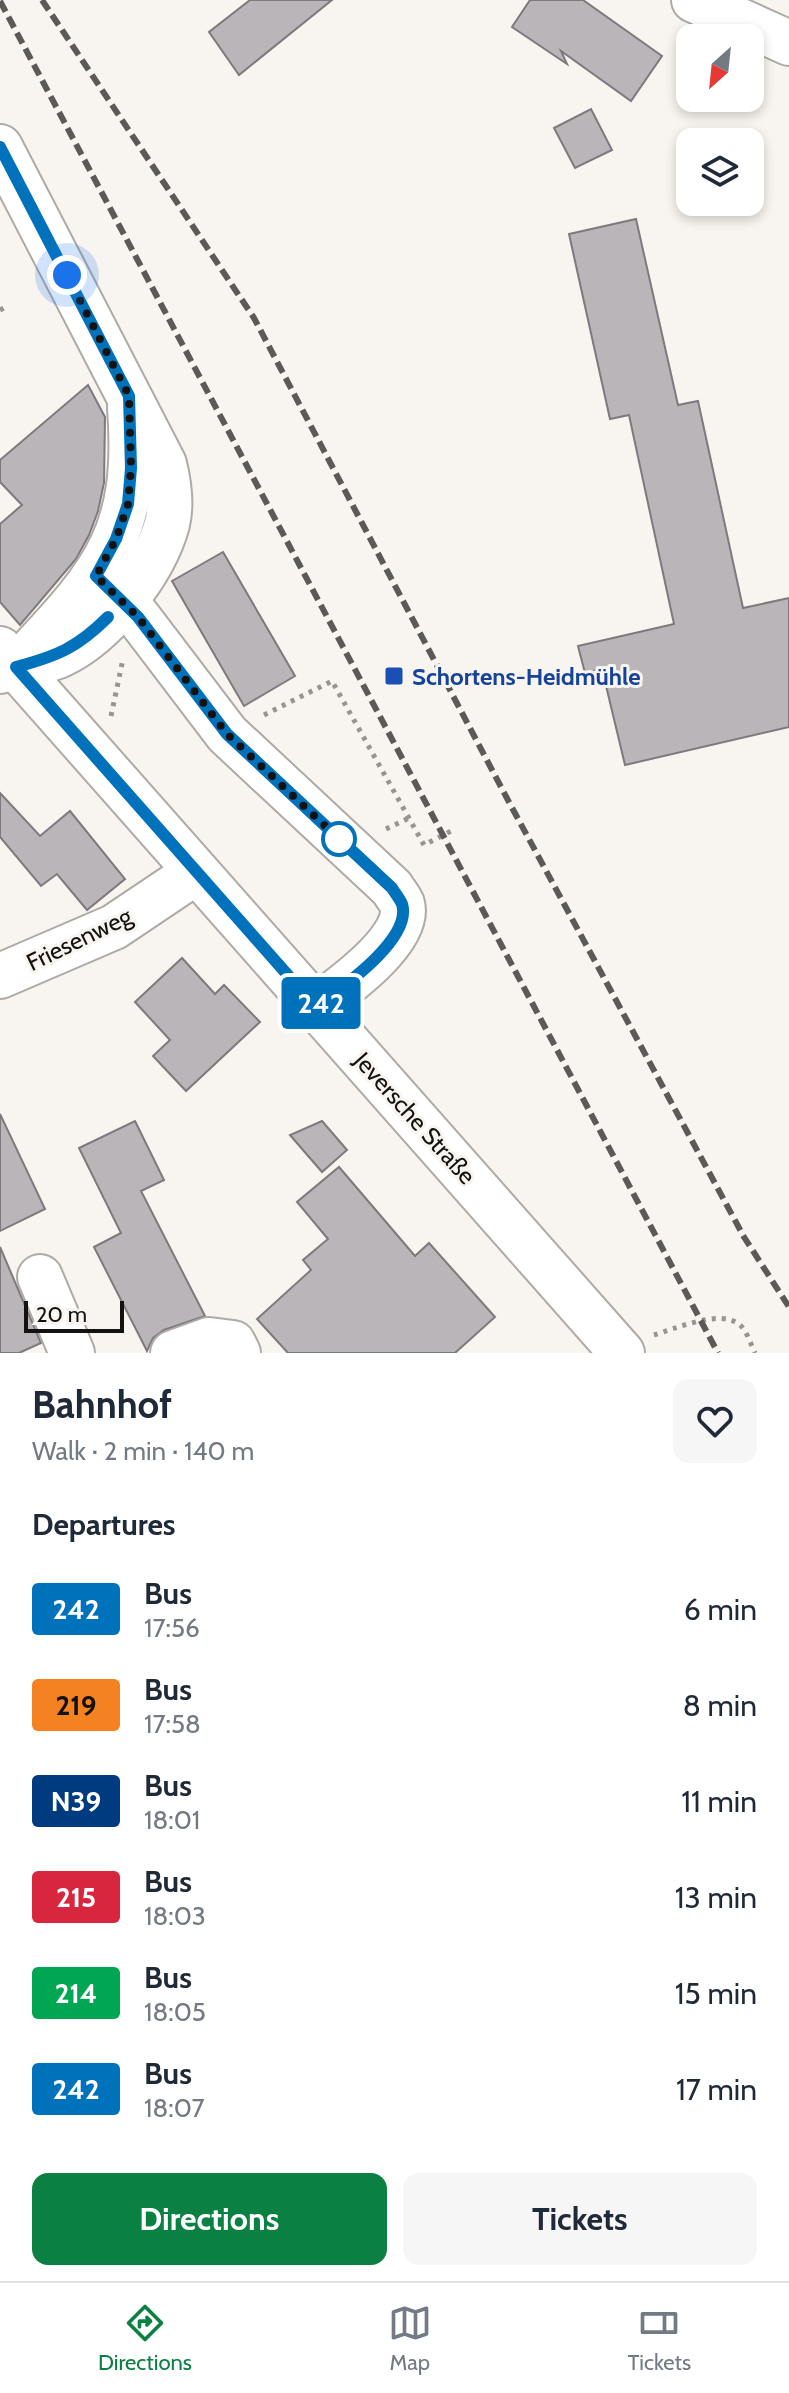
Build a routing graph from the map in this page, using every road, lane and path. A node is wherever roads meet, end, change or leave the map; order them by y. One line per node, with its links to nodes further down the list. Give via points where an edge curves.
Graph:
1 (694, 0): 2 (street)
2 (789, 43)
3 (0, 147): 6 (street, via 129,396 128,504 116,539)
4 (8, 306): 5 (path)
5 (0, 310)
6 (109, 589): 7 (street, via 92,633 59,655); 8 (street)
7 (5, 662): 10 (street, Jeversche Straße)
8 (227, 734): 9 (path, via 332,681 424,845); 12 (street, via 392,888 403,906 400,928 383,950)
9 (455, 829)
10 (196, 872): 11 (street, Friesenweg, via 114,927); 12 (street, Jeversche Straße)
11 (0, 976)
12 (316, 1007): 17 (street, Jeversche Straße)
13 (40, 1277): 14 (street)
14 (72, 1353)
15 (173, 1353): 16 (street, via 209,1340 233,1343)
16 (238, 1353)
17 (622, 1353)

